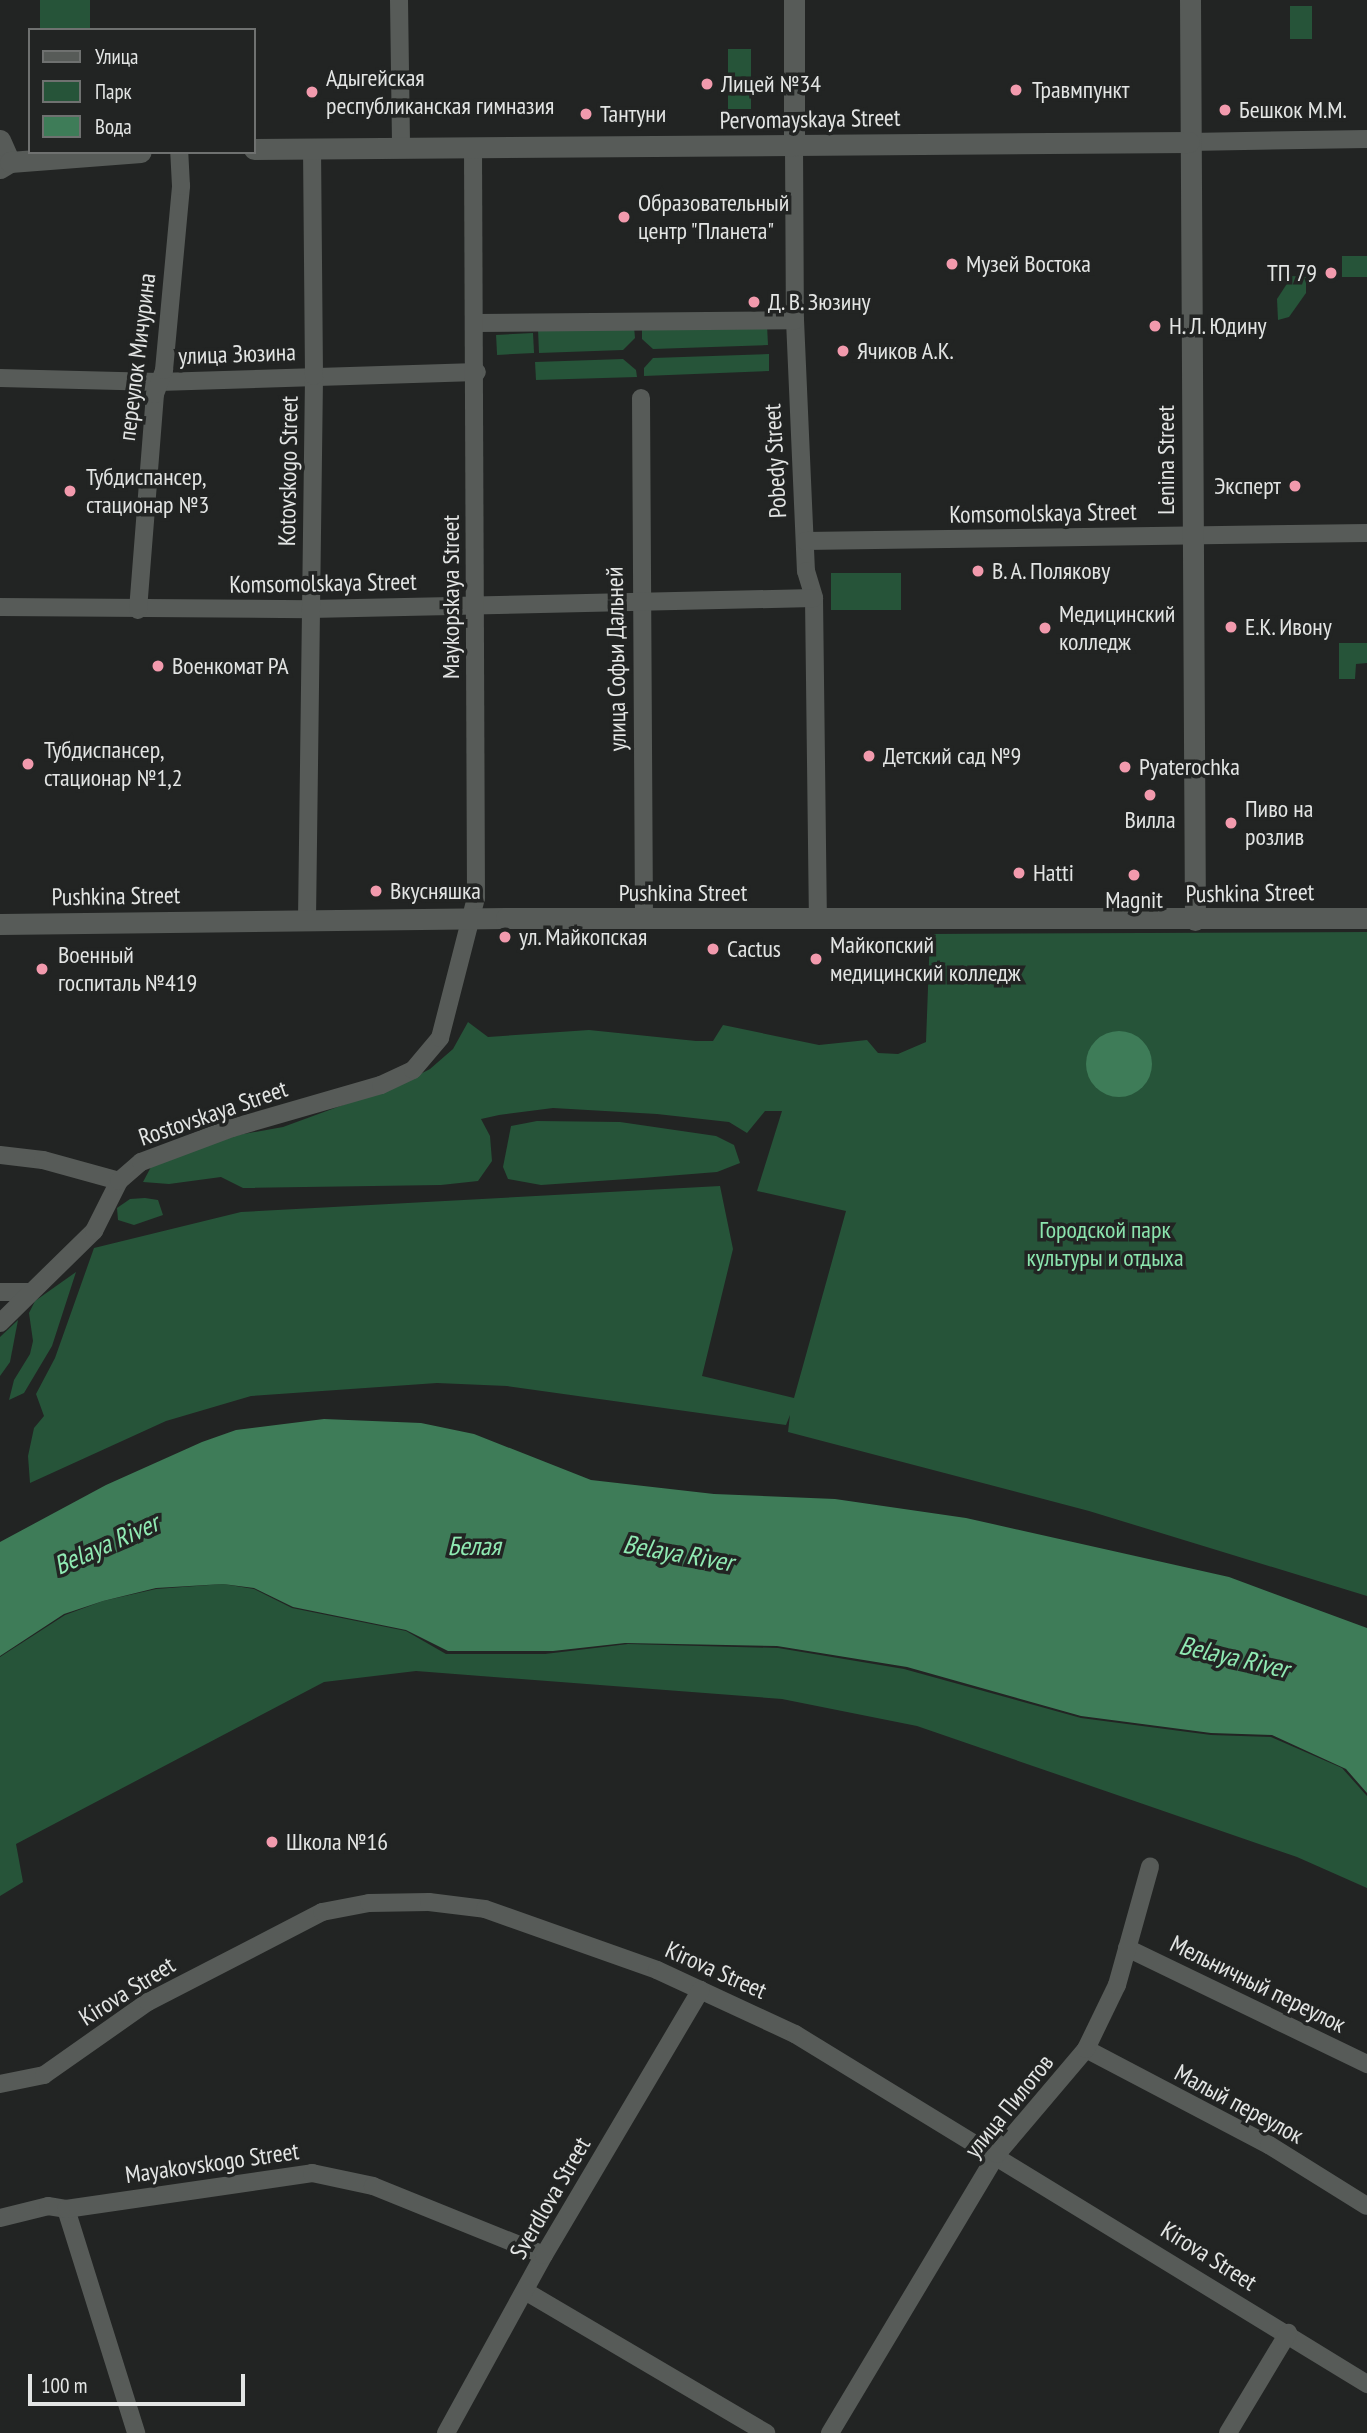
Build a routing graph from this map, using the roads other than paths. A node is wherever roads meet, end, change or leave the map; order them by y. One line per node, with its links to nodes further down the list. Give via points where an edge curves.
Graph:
1 (399, 0): 8 (street)
2 (793, 0): 7 (street, Pobedy Street)
3 (1190, 0): 6 (street, Lenina Street)
4 (1367, 139): 6 (street, Pervomayskaya Street)
5 (0, 140): 14 (street)
6 (1189, 142): 7 (street, Pervomayskaya Street); 23 (street, Lenina Street)
7 (794, 146): 11 (street, Pervomayskaya Street); 15 (street, Pobedy Street)
8 (401, 147): 9 (street, Pervomayskaya Street); 11 (street, Pervomayskaya Street)
9 (312, 148): 10 (street, Pervomayskaya Street); 18 (street, Kotovskogo Street)
10 (256, 149)
11 (473, 151): 16 (street, Maykopskaya Street)
12 (120, 154): 14 (street)
13 (178, 154): 20 (street, переулок Мичурина, via 181,186)
14 (5, 165)
15 (795, 320): 16 (street); 24 (street, Pobedy Street)
16 (477, 324): 17 (street, Maykopskaya Street)
17 (477, 372): 18 (street, улица Зюзина); 27 (street, Maykopskaya Street)
18 (314, 376): 20 (street, улица Зюзина); 29 (street, Kotovskogo Street)
19 (0, 378): 20 (street, улица Зюзина)
20 (159, 382): 30 (street, переулок Мичурина)
21 (640, 398): 26 (street, улица Софьи Дальней)
22 (1367, 533): 23 (street, Komsomolskaya Street)
23 (1192, 535): 24 (street, Komsomolskaya Street); 36 (street, Lenina Street)
24 (805, 541): 25 (street, Pobedy Street, via 806,571)
25 (814, 598): 26 (street, Komsomolskaya Street); 31 (street, Pobedy Street)
26 (638, 600): 27 (street, Komsomolskaya Street); 35 (street, улица Софьи Дальней)
27 (475, 603): 29 (street, Komsomolskaya Street); 33 (street, Maykopskaya Street)
28 (0, 607): 30 (street, Komsomolskaya Street)
29 (310, 609): 30 (street, Komsomolskaya Street); 34 (street, Kotovskogo Street)
30 (138, 610)
31 (818, 918): 35 (street, Pushkina Street); 36 (street, Pushkina Street)
32 (1367, 918): 36 (street, Pushkina Street)
33 (473, 919): 34 (street, Pushkina Street); 35 (street, Pushkina Street); 38 (street, Maykopskaya Street)
34 (307, 920): 37 (street, Pushkina Street)
35 (644, 920)
36 (1195, 920)
37 (0, 924)
38 (440, 1038): 40 (street, Rostovskaya Street, via 413,1070 381,1086 232,1128 141,1162)
39 (0, 1155): 40 (street, via 43,1160)
40 (119, 1181): 42 (street, Rostovskaya Street, via 94,1231)
41 (0, 1292): 42 (street)
42 (31, 1293): 43 (street, Rostovskaya Street)
43 (0, 1323)
44 (1150, 1867): 45 (street, улица Пилотов)
45 (1127, 1948): 47 (street, улица Пилотов, via 1117,1985); 48 (street, Мельничный переулок)
46 (701, 1990): 49 (street, Kirova Street, via 485,1909 429,1902 369,1903 321,1912 148,2002 44,2074); 50 (street, Kirova Street, via 794,2034); 54 (street, Sverdlova Street)
47 (1086, 2049): 50 (street, улица Пилотов); 51 (street, Малый переулок, via 1269,2145)
48 (1367, 2064)
49 (0, 2084)
50 (997, 2154): 56 (street, Kirova Street); 61 (street, улица Пилотов)
51 (1367, 2206)
52 (66, 2209): 53 (street, Mayakovskogo Street, via 48,2206); 54 (street, Mayakovskogo Street, via 312,2173 373,2186); 58 (street)
53 (0, 2218)
54 (544, 2255): 55 (street, Sverdlova Street)
55 (526, 2291): 59 (street, Sverdlova Street); 60 (street)
56 (1287, 2333): 57 (street, Kirova Street); 62 (street)
57 (1367, 2384)
58 (136, 2433)
59 (446, 2433)
60 (766, 2433)
61 (830, 2433)
62 (1228, 2433)

